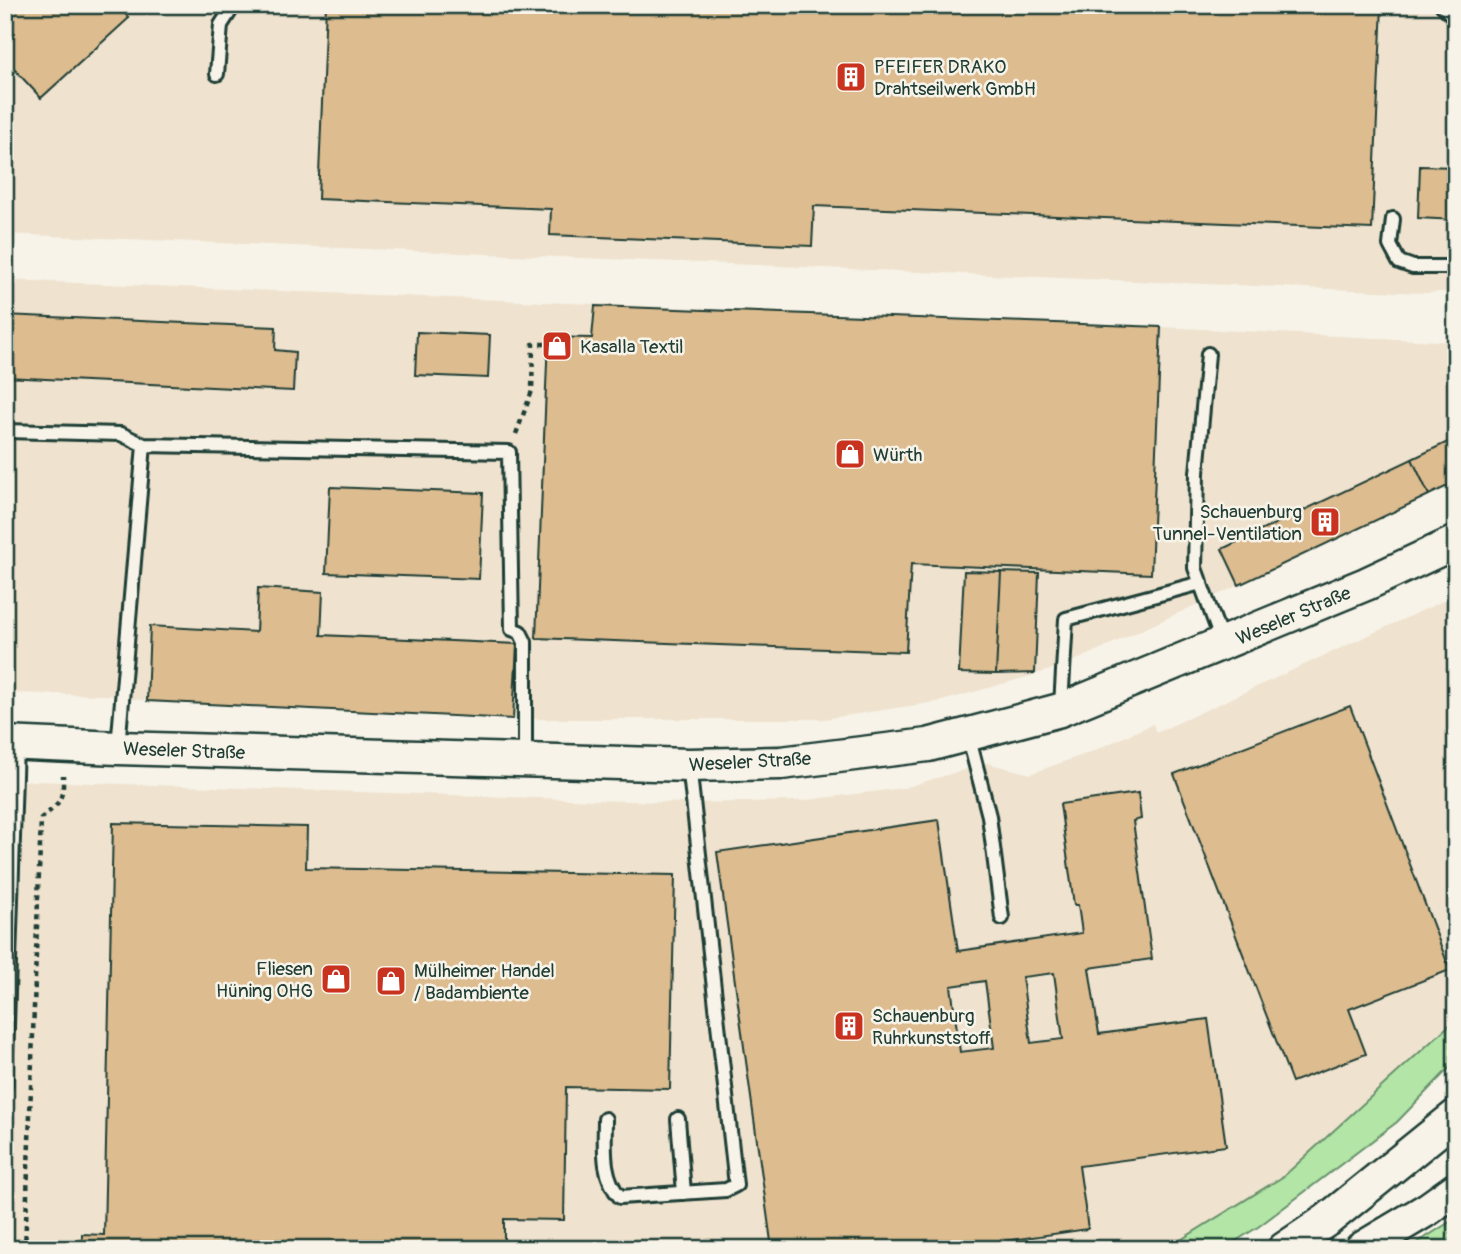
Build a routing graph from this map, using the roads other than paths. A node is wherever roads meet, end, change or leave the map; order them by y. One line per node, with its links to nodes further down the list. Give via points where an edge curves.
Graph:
1 (234, 5): 4 (lane, via 221,24)
2 (1442, 5): 3 (lane)
3 (1456, 19)
4 (217, 74)
5 (1393, 219): 6 (lane, via 1390,245 1399,262 1413,267)
6 (1456, 267)
7 (1208, 354): 11 (lane, via 1197,473 1195,568)
8 (5, 431): 9 (lane, via 121,434)
9 (144, 445): 16 (lane); 17 (lane, via 509,452 512,629 520,632 525,642)
10 (1456, 542): 12 (main road, Weseler Straße)
11 (1201, 583): 12 (lane); 13 (lane, via 1066,619)
12 (1224, 644): 13 (main road, Weseler Straße)
13 (1060, 710): 14 (main road, Weseler Straße)
14 (968, 734): 18 (main road, Weseler Straße, via 928,745 781,762); 19 (lane, via 989,816)
15 (11, 743): 16 (main road, Weseler Straße); 20 (lane)
16 (118, 748): 17 (main road, Weseler Straße)
17 (525, 760): 18 (main road, Weseler Straße)
18 (689, 765): 28 (lane, via 736,1185)
19 (1002, 918)
20 (5, 1086)
21 (1456, 1102): 26 (main road)
22 (1456, 1116): 26 (main road)
23 (605, 1119): 28 (lane, via 606,1175 620,1197)
24 (678, 1119): 28 (lane)
25 (1456, 1130): 30 (main road, via 1391,1194)
26 (1420, 1143): 29 (main road, via 1327,1220)
27 (1456, 1189): 31 (main road)
28 (684, 1193)
29 (1284, 1249)
30 (1321, 1249)
31 (1361, 1249)

